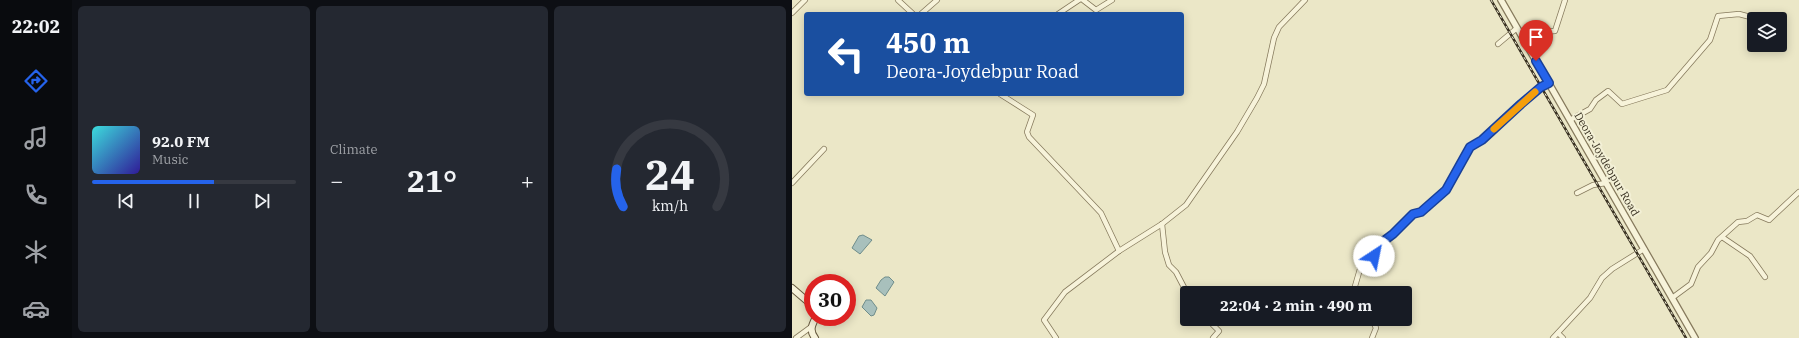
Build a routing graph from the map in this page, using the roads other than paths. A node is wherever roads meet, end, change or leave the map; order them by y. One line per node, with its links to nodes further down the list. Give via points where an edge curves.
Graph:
1 (805, 0): 13 (street)
2 (898, 0): 10 (street)
3 (937, 0): 11 (street)
4 (1079, 0): 12 (street)
5 (1083, 0): 6 (street, via 1096,10)
6 (1112, 0)
7 (1305, 0): 26 (street, via 1274,38 1264,84 1237,132 1214,162 1189,202)
8 (1501, 0): 15 (street, Deora-Joydebpur Road)
9 (1565, 0): 16 (street, via 1555,31 1534,33)
10 (910, 12)
11 (923, 12)
12 (1061, 12)
13 (792, 13)
14 (1747, 16): 20 (street, via 1739,14 1718,16 1710,40 1666,91 1622,104 1608,91 1596,100 1590,109)
15 (1517, 28): 16 (street, Deora-Joydebpur Road); 17 (street)
16 (1524, 39): 18 (street, Deora-Joydebpur Road)
17 (1498, 44)
18 (1549, 83): 20 (street, Deora-Joydebpur Road); 32 (street, via 1521,104 1482,140 1470,147 1446,190 1421,212 1413,214 1385,240 1374,256 1360,269)
19 (1003, 96): 29 (street, via 1032,115 1027,132 1029,137 1101,213)
20 (1570, 120): 23 (street, Deora-Joydebpur Road)
21 (824, 149): 22 (street)
22 (792, 183)
23 (1606, 183): 25 (street, via 1593,185); 28 (street, Deora-Joydebpur Road)
24 (1799, 192): 27 (street, via 1769,220 1755,215 1748,221 1738,222)
25 (1577, 193)
26 (1162, 224): 29 (street); 31 (street, via 1169,265)
27 (1722, 237): 30 (street, via 1750,256); 35 (street, via 1698,268 1690,284)
28 (1644, 249): 35 (street, Deora-Joydebpur Road); 39 (street, via 1612,268 1602,278 1590,298)
29 (1119, 251): 42 (street, via 1065,292 1044,318 1044,322)
30 (1765, 277)
31 (1183, 286)
32 (1355, 286)
33 (792, 288): 34 (main road)
34 (804, 298)
35 (1672, 298): 47 (street, Deora-Joydebpur Road)
36 (1214, 326): 43 (street, via 1219,331)
37 (1375, 326): 44 (street)
38 (811, 327): 40 (street); 41 (main road)
39 (1558, 333): 45 (street); 46 (street)
40 (796, 338)
41 (815, 338)
42 (1056, 338)
43 (1213, 338)
44 (1372, 338)
45 (1553, 338)
46 (1563, 338)
47 (1695, 338)

